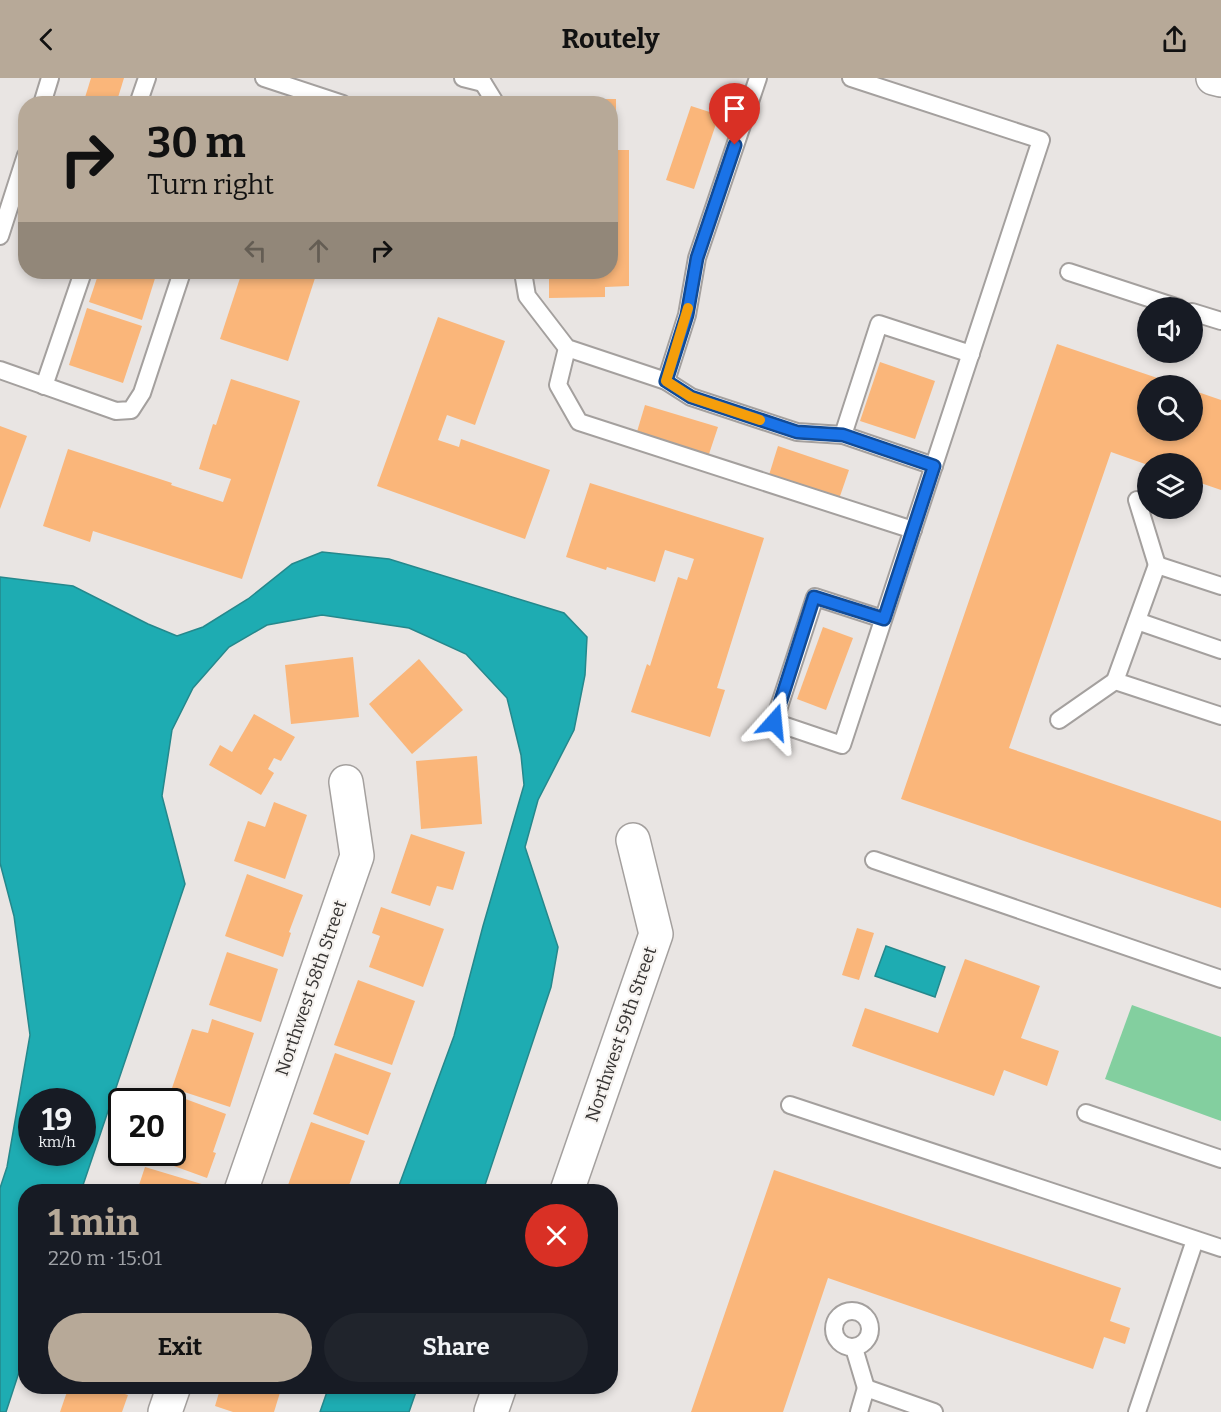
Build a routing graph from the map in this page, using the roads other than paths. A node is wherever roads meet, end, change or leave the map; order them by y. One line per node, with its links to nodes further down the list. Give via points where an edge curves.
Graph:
1 (50, 78): 10 (lane)
2 (147, 78): 11 (lane)
3 (264, 78): 12 (lane)
4 (463, 78): 9 (lane)
5 (758, 78): 26 (lane, via 697,258 687,315)
6 (850, 78): 24 (lane, via 1041,140)
7 (1214, 78): 8 (street)
8 (1221, 80)
9 (482, 81): 13 (lane)
10 (44, 96)
11 (141, 96)
12 (319, 96)
13 (491, 96)
14 (18, 180): 15 (lane)
15 (0, 236)
16 (1069, 272): 20 (lane)
17 (81, 279): 27 (lane)
18 (180, 279): 27 (lane, via 142,393 131,410 116,411)
19 (524, 279): 23 (lane, via 527,296)
20 (1145, 297)
21 (1203, 315): 22 (lane)
22 (1221, 321)
23 (567, 348): 26 (lane); 31 (lane, via 558,385 579,422)
24 (971, 354): 28 (lane, via 879,324); 29 (lane)
25 (0, 370): 27 (lane)
26 (666, 381): 28 (lane, via 691,397 797,432)
27 (44, 386)
28 (843, 435): 29 (lane)
29 (934, 466): 31 (lane)
30 (1143, 519): 32 (lane)
31 (913, 530): 34 (lane)
32 (1157, 565): 33 (lane); 35 (lane)
33 (1221, 586)
34 (884, 619): 34 (lane, via 842,745 774,722 814,597)
35 (1137, 621): 36 (lane); 37 (lane)
36 (1221, 651)
37 (1115, 681): 38 (lane); 39 (lane)
38 (1221, 716)
39 (1059, 720)
40 (346, 782): 47 (street, Northwest 58th Street, via 357,856)
41 (633, 840): 48 (street, Northwest 59th Street, via 656,934)
42 (874, 860): 43 (lane)
43 (1221, 979)
44 (790, 1105): 49 (lane)
45 (1086, 1113): 46 (lane)
46 (1221, 1160)
47 (244, 1184)
48 (569, 1184)
49 (1195, 1240): 50 (lane); 59 (lane)
50 (1221, 1248)
51 (854, 1348): 52 (lane)
52 (867, 1388): 57 (lane); 58 (lane)
53 (171, 1394): 55 (street)
54 (497, 1394): 56 (street)
55 (165, 1412)
56 (491, 1412)
57 (859, 1412)
58 (934, 1412)
59 (1137, 1412)

